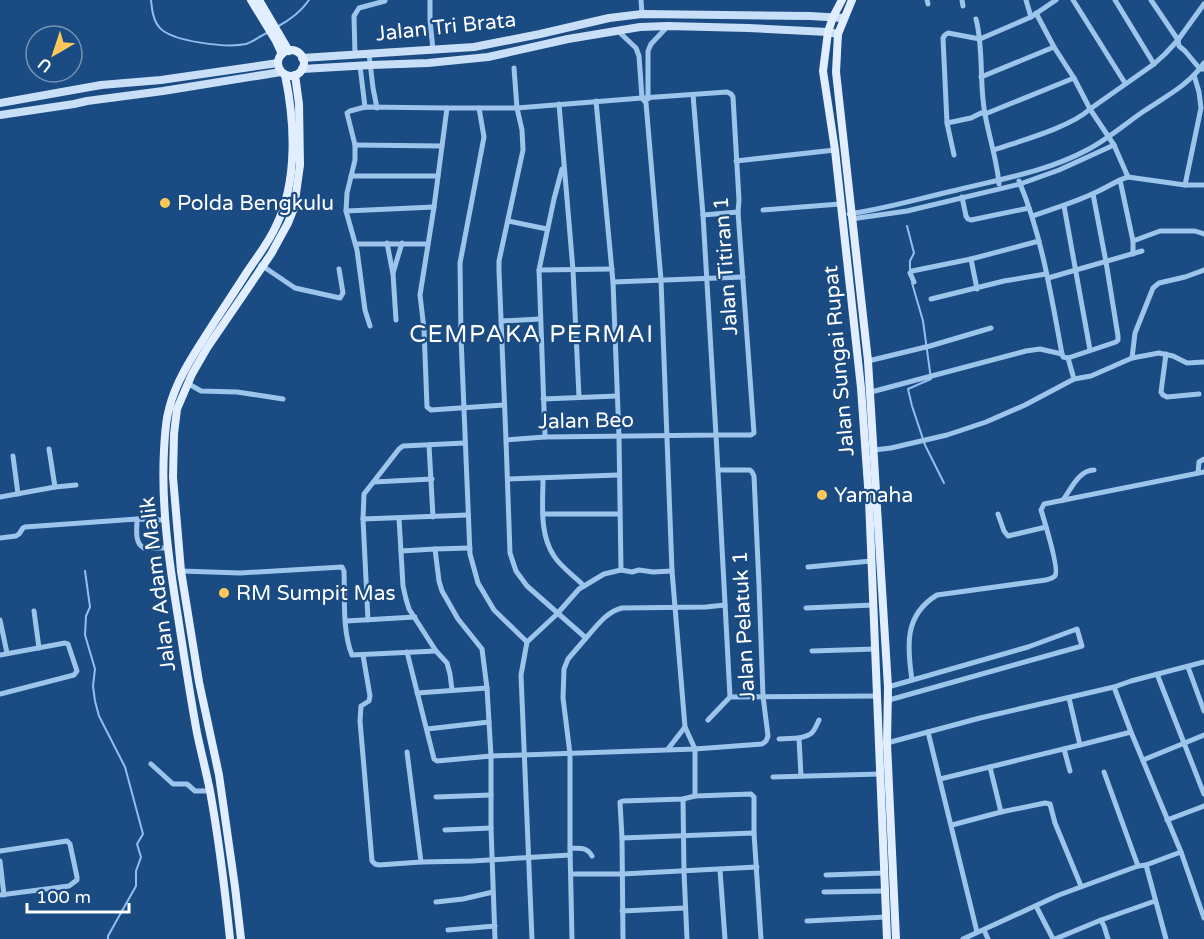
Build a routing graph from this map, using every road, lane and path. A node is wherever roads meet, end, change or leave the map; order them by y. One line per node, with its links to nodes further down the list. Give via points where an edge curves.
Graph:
1 (251, 0): 21 (main road)
2 (259, 0): 21 (main road)
3 (430, 0): 32 (street)
4 (641, 0): 15 (street)
5 (842, 0): 18 (main road, Jalan Sungai Rupat)
6 (852, 0): 19 (main road, Jalan Sungai Rupat)
7 (1026, 0): 16 (street)
8 (1056, 0): 16 (street)
9 (1073, 0): 48 (street)
10 (1115, 0): 38 (street)
11 (1151, 0): 30 (street)
12 (1198, 0): 14 (street)
13 (385, 1): 34 (street, via 359,8 354,16)
14 (1204, 4): 30 (street)
15 (642, 14): 17 (street, Jalan Tri Brata); 24 (street, Jalan Tri Brata)
16 (1034, 15): 29 (street); 31 (street)
17 (722, 16): 18 (street, Jalan Tri Brata); 23 (street)
18 (833, 17): 19 (street, Jalan Tri Brata); 26 (main road, Jalan Sungai Rupat)
19 (844, 18): 27 (main road, Jalan Sungai Rupat)
20 (976, 20): 29 (street)
21 (269, 23): 36 (main road, Jalan Adam Malik, via 279,39)
22 (668, 26): 23 (street, Jalan Tri Brata); 25 (street, Jalan Tri Brata); 51 (street, via 648,51)
23 (722, 27): 26 (street, Jalan Tri Brata)
24 (566, 28): 28 (street); 32 (street, Jalan Tri Brata, via 474,47)
25 (617, 30): 28 (street, Jalan Tri Brata); 51 (street, via 636,48)
26 (828, 32): 27 (street, Jalan Tri Brata); 68 (main road, Jalan Sungai Rupat, via 823,71)
27 (838, 34): 95 (main road, Jalan Sungai Rupat, via 836,72)
28 (567, 39): 39 (street, Jalan Tri Brata, via 488,57)
29 (980, 39): 46 (street); 63 (street, via 948,33 943,38)
30 (1178, 40): 38 (street); 42 (street, via 1179,46)
31 (1054, 47): 46 (street); 47 (street)
32 (433, 50): 33 (street, Jalan Tri Brata)
33 (369, 54): 34 (street, Jalan Tri Brata); 39 (street)
34 (355, 55): 35 (street, Jalan Tri Brata)
35 (302, 58): 36 (main road, via 297,52); 43 (main road, Jalan Adam Malik, via 303,66)
36 (283, 63): 43 (main road, via 290,76); 44 (street); 49 (street); 109 (main road, Jalan Adam Malik, via 292,130 290,177 282,214)
37 (1204, 63): 42 (street)
38 (1154, 64): 48 (street)
39 (371, 65): 40 (street, Jalan Tri Brata); 56 (street)
40 (360, 66): 43 (street, Jalan Tri Brata); 55 (street)
41 (514, 68): 59 (street)
42 (1202, 69): 45 (street)
43 (298, 72): 109 (main road, Jalan Adam Malik, via 300,165 294,208)
44 (202, 74): 49 (street); 53 (street)
45 (1194, 75): 64 (street); 81 (street, via 1201,108)
46 (981, 77): 61 (street)
47 (1074, 78): 60 (street); 61 (street)
48 (1125, 83): 60 (street)
49 (204, 84): 62 (street)
50 (693, 96): 51 (street); 71 (street, Jalan Titiran 1, via 727,92 733,97); 93 (street)
51 (646, 99): 52 (street); 120 (street)
52 (596, 101): 54 (street); 111 (street)
53 (0, 103)
54 (559, 104): 59 (street); 72 (street)
55 (365, 107): 56 (street); 66 (street, via 347,113)
56 (377, 108): 57 (street)
57 (447, 108): 58 (street); 67 (street)
58 (480, 108): 59 (street); 146 (street, via 484,137 460,263)
59 (517, 108): 96 (street, via 523,150)
60 (1090, 109): 64 (street); 69 (street, via 1063,125)
61 (985, 114): 63 (street); 69 (street)
62 (0, 116)
63 (947, 123): 70 (street)
64 (1109, 137): 65 (street); 75 (street)
65 (1114, 145): 76 (street); 79 (street)
66 (355, 146): 67 (street); 73 (street)
67 (442, 146): 74 (street)
68 (835, 150): 71 (street); 86 (main road, Jalan Sungai Rupat)
69 (994, 150): 77 (street)
70 (954, 155)
71 (736, 161): 92 (street, Jalan Titiran 1)
72 (563, 165): 97 (street); 114 (street)
73 (351, 176): 74 (street); 91 (street)
74 (438, 176): 88 (street)
75 (1017, 177): 77 (street); 79 (street)
76 (1128, 177): 78 (street); 81 (street)
77 (999, 180): 82 (street); 83 (street)
78 (1120, 180): 84 (street); 100 (street)
79 (1020, 184): 83 (street); 89 (street)
80 (1204, 184): 81 (street)
81 (1185, 185)
82 (959, 189): 85 (street); 95 (street)
83 (999, 189): 85 (street)
84 (1093, 194): 87 (street); 108 (street)
85 (962, 198): 89 (street, via 966,216 971,220); 95 (street, via 907,211)
86 (840, 204): 90 (street); 95 (main road, Jalan Sungai Rupat)
87 (1064, 206): 94 (street); 112 (street)
88 (434, 207): 91 (street); 104 (street)
89 (1029, 208): 94 (street)
90 (763, 210)
91 (346, 211): 103 (street)
92 (738, 212): 93 (street); 118 (street, Jalan Titiran 1)
93 (703, 215): 119 (street)
94 (1032, 216): 99 (street)
95 (847, 217): 135 (main road, Jalan Sungai Rupat); 188 (main road, Jalan Sungai Rupat)
96 (508, 221): 97 (street); 127 (street, via 499,261)
97 (547, 229): 113 (street)
98 (1204, 234): 100 (street, via 1160,231)
99 (1039, 241): 107 (street); 117 (street)
100 (1133, 241): 106 (street)
101 (387, 243): 102 (street); 103 (street); 116 (street)
102 (402, 243): 104 (street); 116 (street)
103 (356, 244): 128 (street)
104 (428, 244): 146 (street, via 420,295 427,407)
105 (1142, 251): 106 (street)
106 (1133, 254): 108 (street)
107 (970, 259): 122 (street, via 912,271); 123 (street)
108 (1106, 262): 112 (street); 130 (street, via 1118,340)
109 (259, 263): 110 (street, via 295,288 339,298 344,293); 138 (main road, Jalan Adam Malik); 180 (main road, Jalan Adam Malik, via 188,363 169,408)
110 (339, 269)
111 (612, 269): 114 (street); 121 (street)
112 (1077, 269): 117 (street); 130 (street)
113 (539, 270): 114 (street); 126 (street)
114 (573, 270): 142 (street)
115 (1204, 270): 134 (street, via 1153,288 1132,346)
116 (393, 274): 125 (street)
117 (1047, 276): 123 (street); 131 (street)
118 (743, 277): 119 (street); 147 (street, Jalan Titiran 1)
119 (707, 278): 120 (street); 149 (street)
120 (661, 280): 121 (street); 148 (street)
121 (613, 282): 141 (street)
122 (914, 282)
123 (976, 289): 124 (street)
124 (931, 299)
125 (396, 320)
126 (540, 320): 127 (street); 144 (street)
127 (501, 321): 145 (street)
128 (370, 326)
129 (991, 328): 135 (street)
130 (1090, 350): 133 (street)
131 (1062, 354): 133 (street); 139 (street, via 1040,349 1026,351)
132 (1166, 354): 134 (street); 136 (street, via 1187,363); 140 (street, via 1163,395)
133 (1068, 358): 137 (street)
134 (1132, 358): 137 (street)
135 (868, 361): 139 (main road, Jalan Sungai Rupat)
136 (1204, 362)
137 (1074, 379): 156 (street, via 1003,416 947,435)
138 (188, 383): 143 (street, via 201,391); 181 (main road, Jalan Adam Malik, via 177,409 174,434 172,477)
139 (870, 393): 156 (main road, Jalan Sungai Rupat)
140 (1199, 394)
141 (617, 396): 142 (street); 151 (street)
142 (579, 397): 144 (street)
143 (283, 399)
144 (543, 399): 150 (street)
145 (504, 405): 146 (street); 152 (street)
146 (464, 408): 153 (street)
147 (754, 433): 149 (street, Jalan Beo)
148 (667, 435): 149 (street, Jalan Beo); 151 (street, Jalan Beo); 193 (street)
149 (716, 435): 159 (street)
150 (545, 437): 151 (street, Jalan Beo); 152 (street, Jalan Beo)
151 (619, 437): 162 (street)
152 (506, 440): 165 (street)
153 (465, 443): 154 (street); 175 (street)
154 (429, 445): 164 (street); 166 (street, via 399,449)
155 (49, 449): 168 (street)
156 (874, 450): 225 (main road, Jalan Sungai Rupat)
157 (13, 456): 169 (street)
158 (1204, 459): 161 (street, via 1198,465)
159 (719, 470): 196 (street); 231 (street, Jalan Pelatuk 1, via 750,470 754,476)
160 (1094, 470): 171 (street, via 1081,475)
161 (1201, 472): 171 (street)
162 (618, 475): 163 (street); 173 (street)
163 (543, 478): 165 (street); 172 (street)
164 (432, 479): 166 (street); 176 (street)
165 (508, 479): 200 (street, via 510,553 516,571)
166 (374, 482): 179 (street, via 364,494)
167 (76, 485): 168 (street)
168 (55, 486): 169 (street)
169 (18, 494): 170 (street)
170 (0, 496)
171 (1063, 500): 182 (street, via 1042,506)
172 (543, 514): 173 (street); 194 (street, via 547,544 555,558)
173 (619, 514): 192 (street)
174 (998, 514): 182 (street, via 1008,536)
175 (468, 515): 176 (street); 185 (street)
176 (434, 517): 177 (street)
177 (399, 518): 179 (street); 187 (street)
178 (136, 519): 180 (street); 183 (street, via 25,527 16,536); 184 (street, via 140,546)
179 (363, 519): 203 (street)
180 (165, 520): 181 (main road); 184 (main road, Jalan Adam Malik)
181 (177, 520): 190 (main road, Jalan Adam Malik)
182 (1046, 527): 222 (street, via 1057,571 1052,579 937,595 927,601 918,613 908,647)
183 (0, 538)
184 (168, 548): 189 (main road, Jalan Adam Malik)
185 (470, 548): 186 (street); 206 (street, via 478,583 494,610)
186 (435, 549): 187 (street); 227 (street, via 442,591 482,649)
187 (401, 551): 201 (street, via 403,586)
188 (871, 561): 191 (street); 195 (main road, Jalan Sungai Rupat)
189 (169, 563): 190 (main road); 216 (main road, Jalan Adam Malik)
190 (180, 566): 204 (street, via 240,573 342,567); 214 (main road, Jalan Adam Malik)
191 (808, 567)
192 (621, 570): 193 (street); 194 (street, via 604,574)
193 (672, 571): 197 (street)
194 (584, 586): 200 (street)
195 (873, 604): 198 (street); 209 (main road, Jalan Sungai Rupat)
196 (725, 605): 197 (street); 233 (street)
197 (675, 607): 205 (street, via 614,610); 241 (street)
198 (806, 608)
199 (34, 611): 208 (street)
200 (557, 614): 205 (street); 206 (street)
201 (415, 617): 203 (street); 210 (street)
202 (0, 620): 213 (street)
203 (368, 620): 204 (street)
204 (346, 621): 217 (street, via 351,654)
205 (585, 638): 256 (street, via 564,669 563,698)
206 (527, 642): 255 (street, via 521,675)
207 (1028, 647): 218 (street); 218 (street, via 1077,629 1082,646); 222 (street)
208 (39, 648): 213 (street); 230 (street, via 67,643 76,674)
209 (875, 649): 211 (street); 232 (main road, Jalan Sungai Rupat)
210 (436, 651): 212 (street); 228 (street, via 447,663)
211 (812, 651)
212 (407, 652): 217 (street); 229 (street)
213 (7, 653): 215 (street)
214 (195, 654): 216 (main road); 223 (main road, Jalan Adam Malik)
215 (0, 655)
216 (184, 655): 224 (main road, Jalan Adam Malik)
217 (363, 655): 290 (street, via 370,696 361,706 360,721 372,861 379,865)
218 (1033, 660): 235 (street)
219 (1204, 662): 220 (street)
220 (1188, 667): 221 (street); 236 (street)
221 (1157, 674): 226 (street); 249 (street)
222 (912, 680): 225 (street)
223 (199, 682): 224 (main road); 319 (main road, Jalan Adam Malik, via 219,775)
224 (188, 683): 267 (main road, Jalan Adam Malik)
225 (888, 687): 235 (main road, Jalan Sungai Rupat)
226 (1114, 687): 234 (street); 244 (street)
227 (487, 688): 228 (street); 240 (street)
228 (452, 690): 229 (street)
229 (417, 693): 242 (street)
230 (0, 694)
231 (763, 696): 232 (street); 233 (street); 251 (street, Jalan Pelatuk 1, via 766,741)
232 (877, 696): 263 (main road, Jalan Sungai Rupat)
233 (730, 697): 238 (street)
234 (1069, 698): 243 (street); 250 (street)
235 (889, 700): 248 (main road, Jalan Sungai Rupat)
236 (1203, 704): 237 (street)
237 (1204, 711)
238 (708, 720)
239 (819, 720): 246 (street, via 813,733)
240 (489, 722): 242 (street); 257 (street)
241 (685, 727): 251 (street); 252 (street)
242 (427, 729): 257 (street, via 437,761)
243 (928, 732): 248 (street); 266 (street)
244 (1131, 732): 250 (street); 258 (street)
245 (1204, 735): 249 (street)
246 (800, 738): 247 (street); 264 (street)
247 (779, 739)
248 (887, 743): 274 (main road, Jalan Sungai Rupat)
249 (1184, 743): 258 (street); 268 (street)
250 (1080, 745): 253 (street)
251 (695, 748): 252 (street); 270 (street)
252 (668, 749): 256 (street)
253 (1064, 749): 260 (street); 261 (street)
254 (407, 752): 290 (street)
255 (525, 754): 256 (street); 257 (street); 287 (street)
256 (570, 754): 284 (street)
257 (491, 756): 269 (street)
258 (1143, 760): 276 (street)
259 (151, 764): 267 (street, via 173,784)
260 (990, 767): 266 (street); 275 (street)
261 (1070, 771)
262 (1104, 772): 292 (street)
263 (880, 774): 264 (street); 274 (main road, Jalan Sungai Rupat)
264 (801, 776): 265 (street)
265 (773, 777)
266 (940, 779): 277 (street)
267 (210, 791): 318 (main road, Jalan Adam Malik)
268 (1204, 794)
269 (491, 795): 271 (street); 278 (street)
270 (695, 796): 272 (street); 280 (street, via 751,794)
271 (436, 797)
272 (683, 799): 281 (street); 282 (street, via 621,801)
273 (1204, 806): 276 (street)
274 (886, 811): 296 (main road, Jalan Sungai Rupat); 328 (main road, Jalan Sungai Rupat)
275 (1001, 812): 277 (street); 300 (street, via 1050,804)
276 (1167, 820): 285 (street)
277 (952, 825): 317 (street)
278 (491, 828): 279 (street); 288 (street)
279 (445, 830)
280 (754, 833): 281 (street); 293 (street)
281 (684, 835): 282 (street); 295 (street)
282 (622, 838): 298 (street)
283 (0, 851): 304 (street, via 67,842 77,877 69,886)
284 (570, 852): 286 (street, via 585,849); 287 (street); 297 (street)
285 (1181, 852): 291 (street); 311 (street)
286 (592, 856)
287 (528, 858): 288 (street); 321 (street)
288 (492, 859): 290 (street); 302 (street)
289 (0, 861): 304 (street)
290 (421, 862)
291 (1146, 865): 292 (street); 305 (street)
292 (1138, 866): 300 (street)
293 (757, 867): 294 (street); 326 (street)
294 (720, 870): 295 (street); 325 (street)
295 (684, 872): 298 (street); 308 (street)
296 (884, 873): 299 (street); 301 (main road, Jalan Sungai Rupat)
297 (571, 874): 298 (street); 322 (street)
298 (622, 874): 309 (street)
299 (826, 875)
300 (1081, 886): 307 (street)
301 (885, 891): 303 (street); 310 (main road, Jalan Sungai Rupat)
302 (493, 892): 306 (street); 314 (street)
303 (824, 892)
304 (2, 895)
305 (1155, 900): 312 (street); 333 (street)
306 (436, 902)
307 (1036, 906): 316 (street); 331 (street)
308 (685, 908): 309 (street); 324 (street)
309 (622, 911): 323 (street)
310 (886, 917): 313 (street); 327 (main road, Jalan Sungai Rupat)
311 (1204, 918)
312 (1101, 920): 331 (street); 332 (street)
313 (807, 921)
314 (495, 926): 315 (street); 320 (street)
315 (448, 930)
316 (984, 930): 317 (street); 330 (street)
317 (977, 932): 329 (street)
318 (230, 939)
319 (241, 939)
320 (495, 939)
321 (532, 939)
322 (572, 939)
323 (623, 939)
324 (687, 939)
325 (724, 939)
326 (761, 939)
327 (887, 939)
328 (896, 939)
329 (963, 939)
330 (988, 939)
331 (1054, 939)
332 (1108, 939)
333 (1166, 939)

